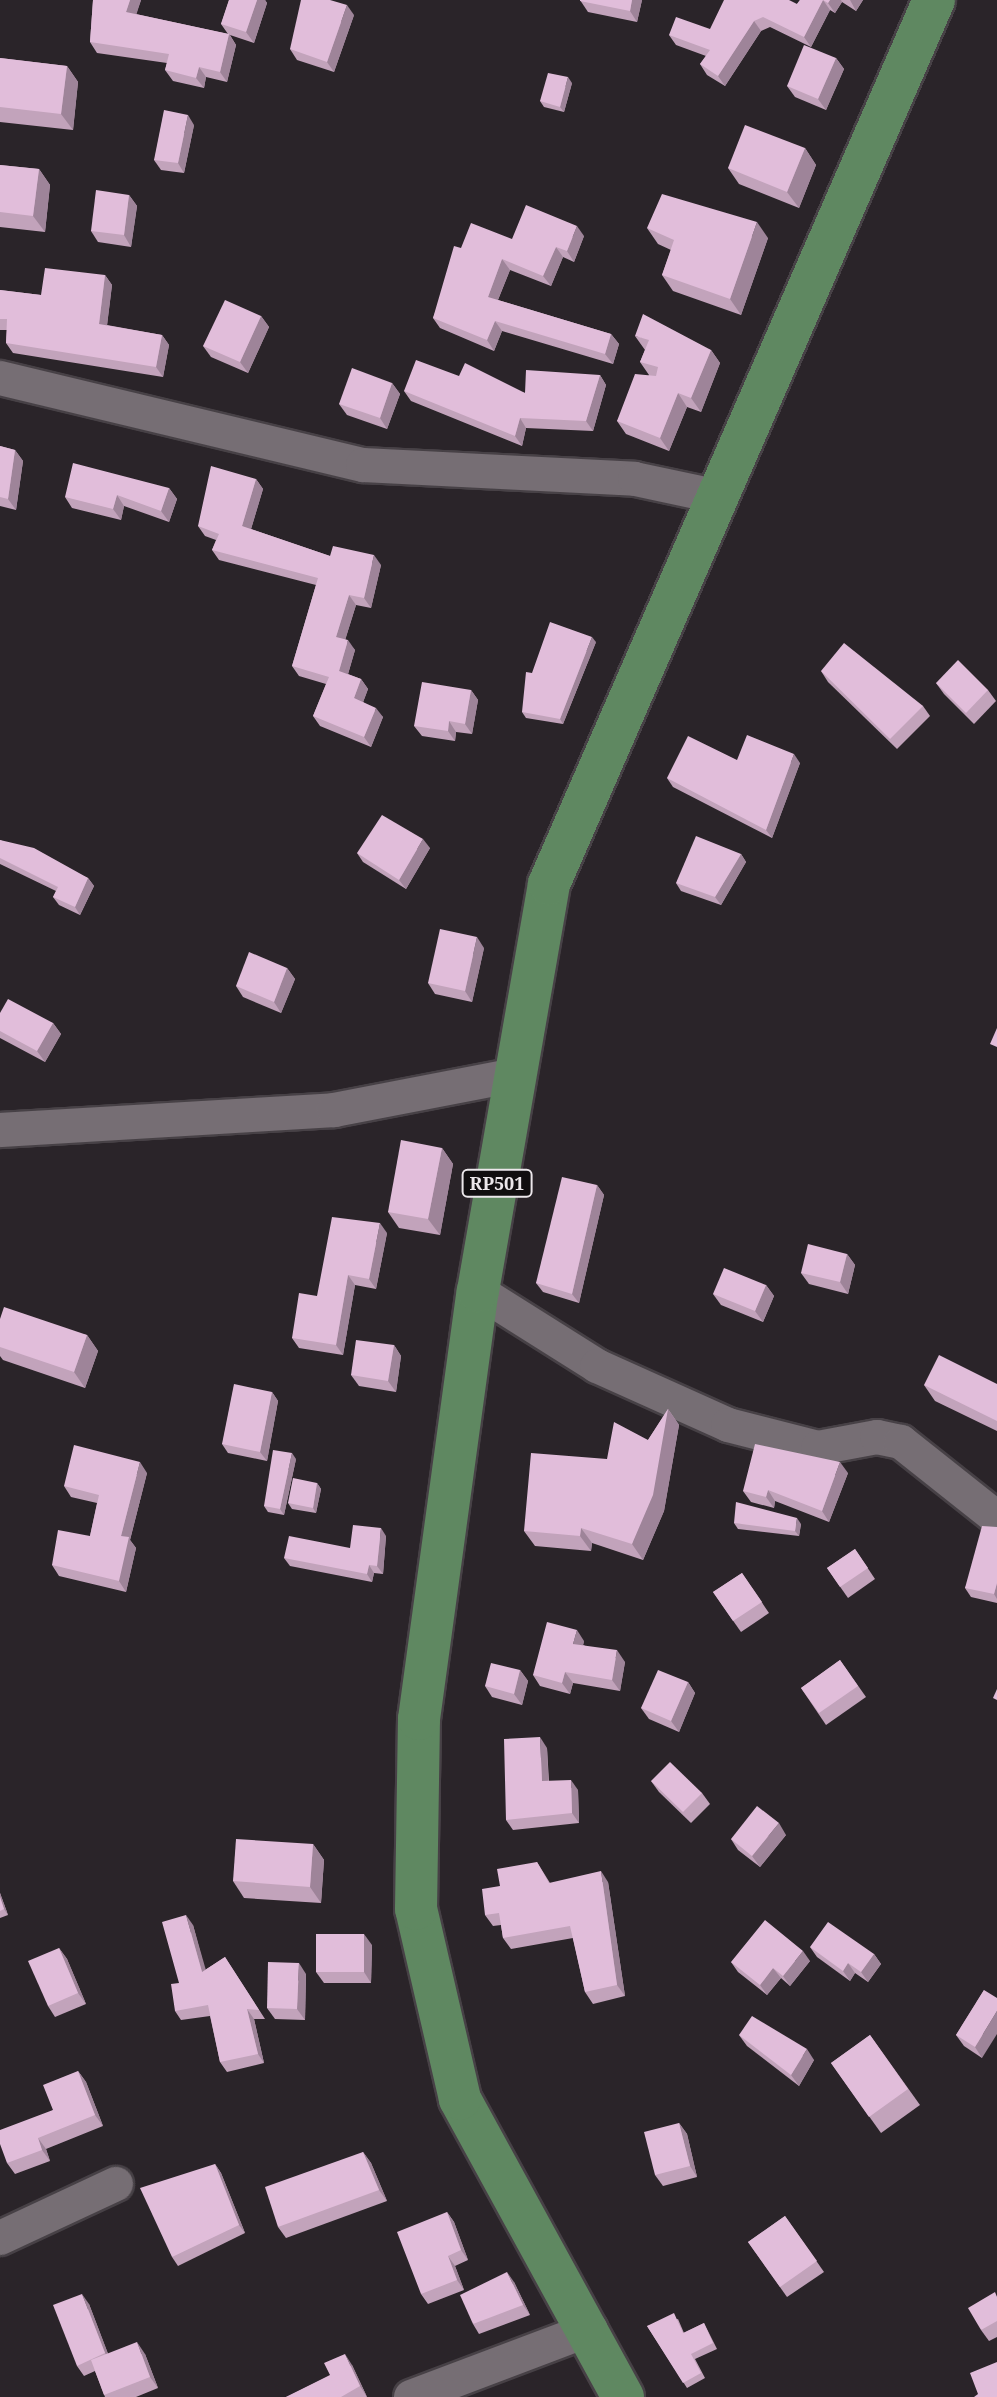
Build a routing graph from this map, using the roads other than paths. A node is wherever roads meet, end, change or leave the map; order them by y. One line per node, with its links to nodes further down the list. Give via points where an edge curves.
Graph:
1 (934, 0): 3 (main road, RP501)
2 (0, 378): 3 (street, via 363,465 635,479)
3 (714, 496): 4 (main road, RP501, via 549,884)
4 (516, 1075): 5 (street, via 334,1110); 6 (main road, RP501)
5 (0, 1130)
6 (478, 1291): 7 (street, via 597,1366 728,1425 818,1448 877,1437 901,1442); 10 (main road, RP501, via 419,1719 416,1909 460,2099)
7 (997, 1518)
8 (116, 2184): 9 (street)
9 (0, 2238)
10 (591, 2329): 11 (street); 12 (main road, RP501)
11 (411, 2397)
12 (623, 2397)

